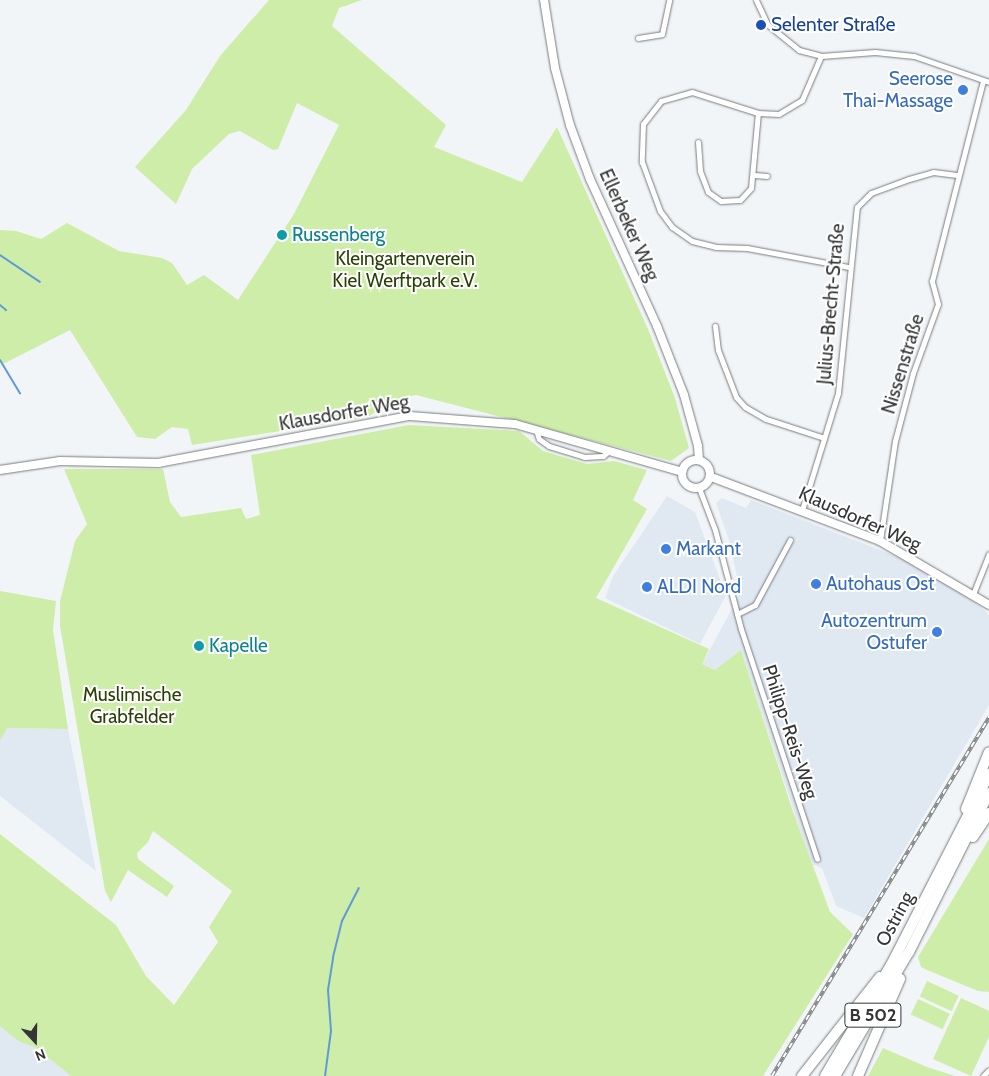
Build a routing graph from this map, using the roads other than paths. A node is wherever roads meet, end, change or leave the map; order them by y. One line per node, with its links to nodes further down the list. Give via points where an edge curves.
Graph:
1 (544, 0): 17 (street, Ellerbeker Weg, via 555,68 570,125 590,179 657,326 684,395)
2 (669, 0): 4 (street, via 662,34)
3 (756, 0): 5 (street, via 766,24 781,38 799,50)
4 (638, 38)
5 (821, 56): 6 (street, via 890,52 932,61); 7 (street, via 802,100 795,107 779,114)
6 (986, 81): 10 (street, Nissenstraße)
7 (758, 113): 9 (street); 12 (street, via 692,92 670,96 653,108 643,124 640,148 645,174 660,211 682,235 704,245 747,248)
8 (698, 142): 9 (street, via 704,184 708,192 722,201 733,202 746,195)
9 (754, 174): 11 (street)
10 (958, 175): 12 (street, Julius-Brecht-Straße, via 933,172 865,197 854,216); 24 (street, Nissenstraße, via 932,281 938,304 913,374 895,441)
11 (767, 176)
12 (849, 267): 15 (street, Julius-Brecht-Straße, via 844,354 838,393)
13 (715, 326): 15 (street, via 718,350 736,396 745,407 766,419)
14 (536, 430): 16 (street, Klausdorfer Weg); 16 (street, via 539,439 548,446 584,457 603,456); 18 (street, Klausdorfer Weg, via 515,424 410,416 158,463 60,462)
15 (824, 438): 22 (street, Julius-Brecht-Straße)
16 (609, 451): 19 (street, Klausdorfer Weg)
17 (699, 460): 19 (street, via 688,462); 20 (street, via 708,466)
18 (0, 470)
19 (682, 472): 21 (street, Klausdorfer Weg, via 687,485)
20 (711, 477): 21 (street); 22 (street, Klausdorfer Weg)
21 (699, 488): 28 (street, Philipp-Reis-Weg, via 716,530)
22 (802, 510): 24 (street, Klausdorfer Weg)
23 (790, 540): 28 (street, via 755,605)
24 (880, 541): 26 (street, Klausdorfer Weg)
25 (989, 554): 26 (street)
26 (973, 594): 27 (street, Klausdorfer Weg)
27 (989, 605)
28 (737, 614): 34 (street, Philipp-Reis-Weg)
29 (989, 752): 33 (highway)
30 (989, 774): 33 (highway, Ostring / B 502)
31 (989, 793): 33 (highway, Ostring / B 502)
32 (989, 813): 33 (highway)
33 (959, 846): 35 (highway, Ostring / B 502); 36 (highway, Ostring / B 502)
34 (817, 859)
35 (909, 952): 40 (highway, Ostring / B 502); 41 (highway, via 883,1022)
36 (891, 966): 38 (highway, via 851,1011); 39 (highway, Ostring / B 502)
37 (989, 1070): 42 (street)
38 (802, 1076)
39 (825, 1076)
40 (835, 1076)
41 (858, 1076)
42 (984, 1076)

